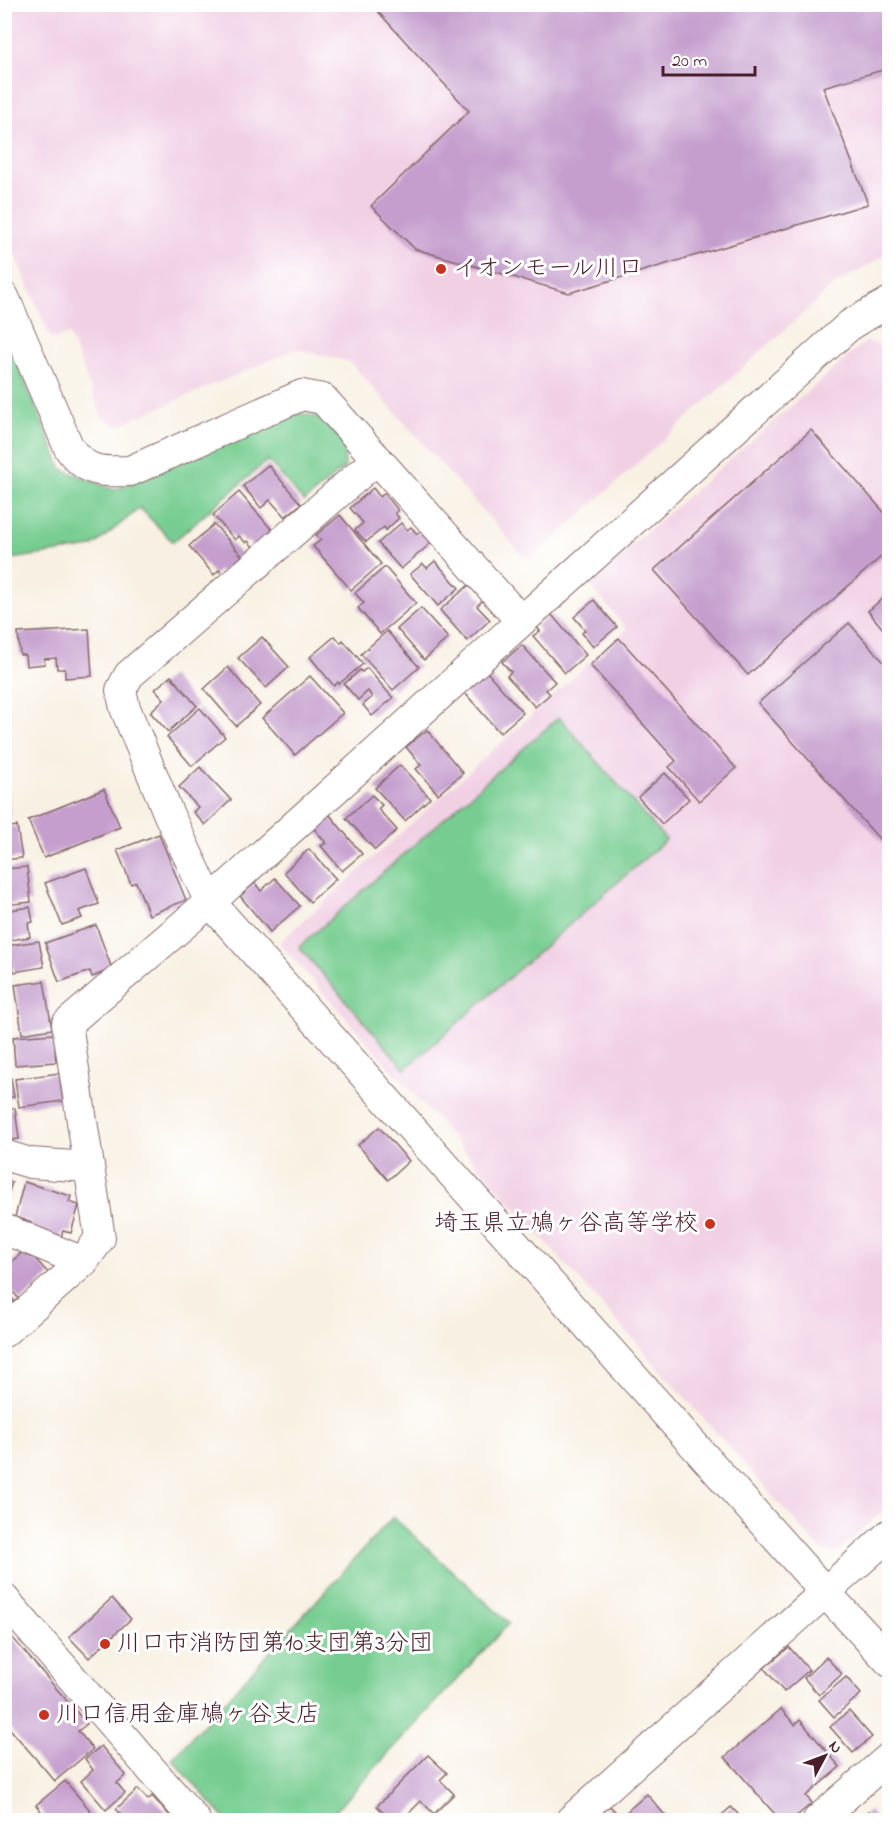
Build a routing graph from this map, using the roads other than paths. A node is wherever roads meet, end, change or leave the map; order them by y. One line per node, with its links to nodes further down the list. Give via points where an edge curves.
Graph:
1 (4, 297): 3 (street, via 78,462 103,472 130,471 302,395 323,399)
2 (890, 302): 4 (street, via 851,324)
3 (377, 459): 4 (street); 5 (street, via 129,675 121,690 169,815)
4 (521, 621): 5 (street)
5 (210, 902): 7 (street, via 67,1024); 12 (street)
6 (4, 1155): 7 (street, via 30,1163)
7 (89, 1167): 9 (street, via 100,1238)
8 (4, 1234): 9 (street, via 9,1231)
9 (83, 1262): 10 (street)
10 (4, 1332)
11 (890, 1534): 12 (street)
12 (824, 1591): 14 (street); 17 (street)
13 (4, 1599): 16 (street)
14 (890, 1662)
15 (890, 1757): 18 (street)
16 (195, 1821)
17 (571, 1821)
18 (818, 1821)

